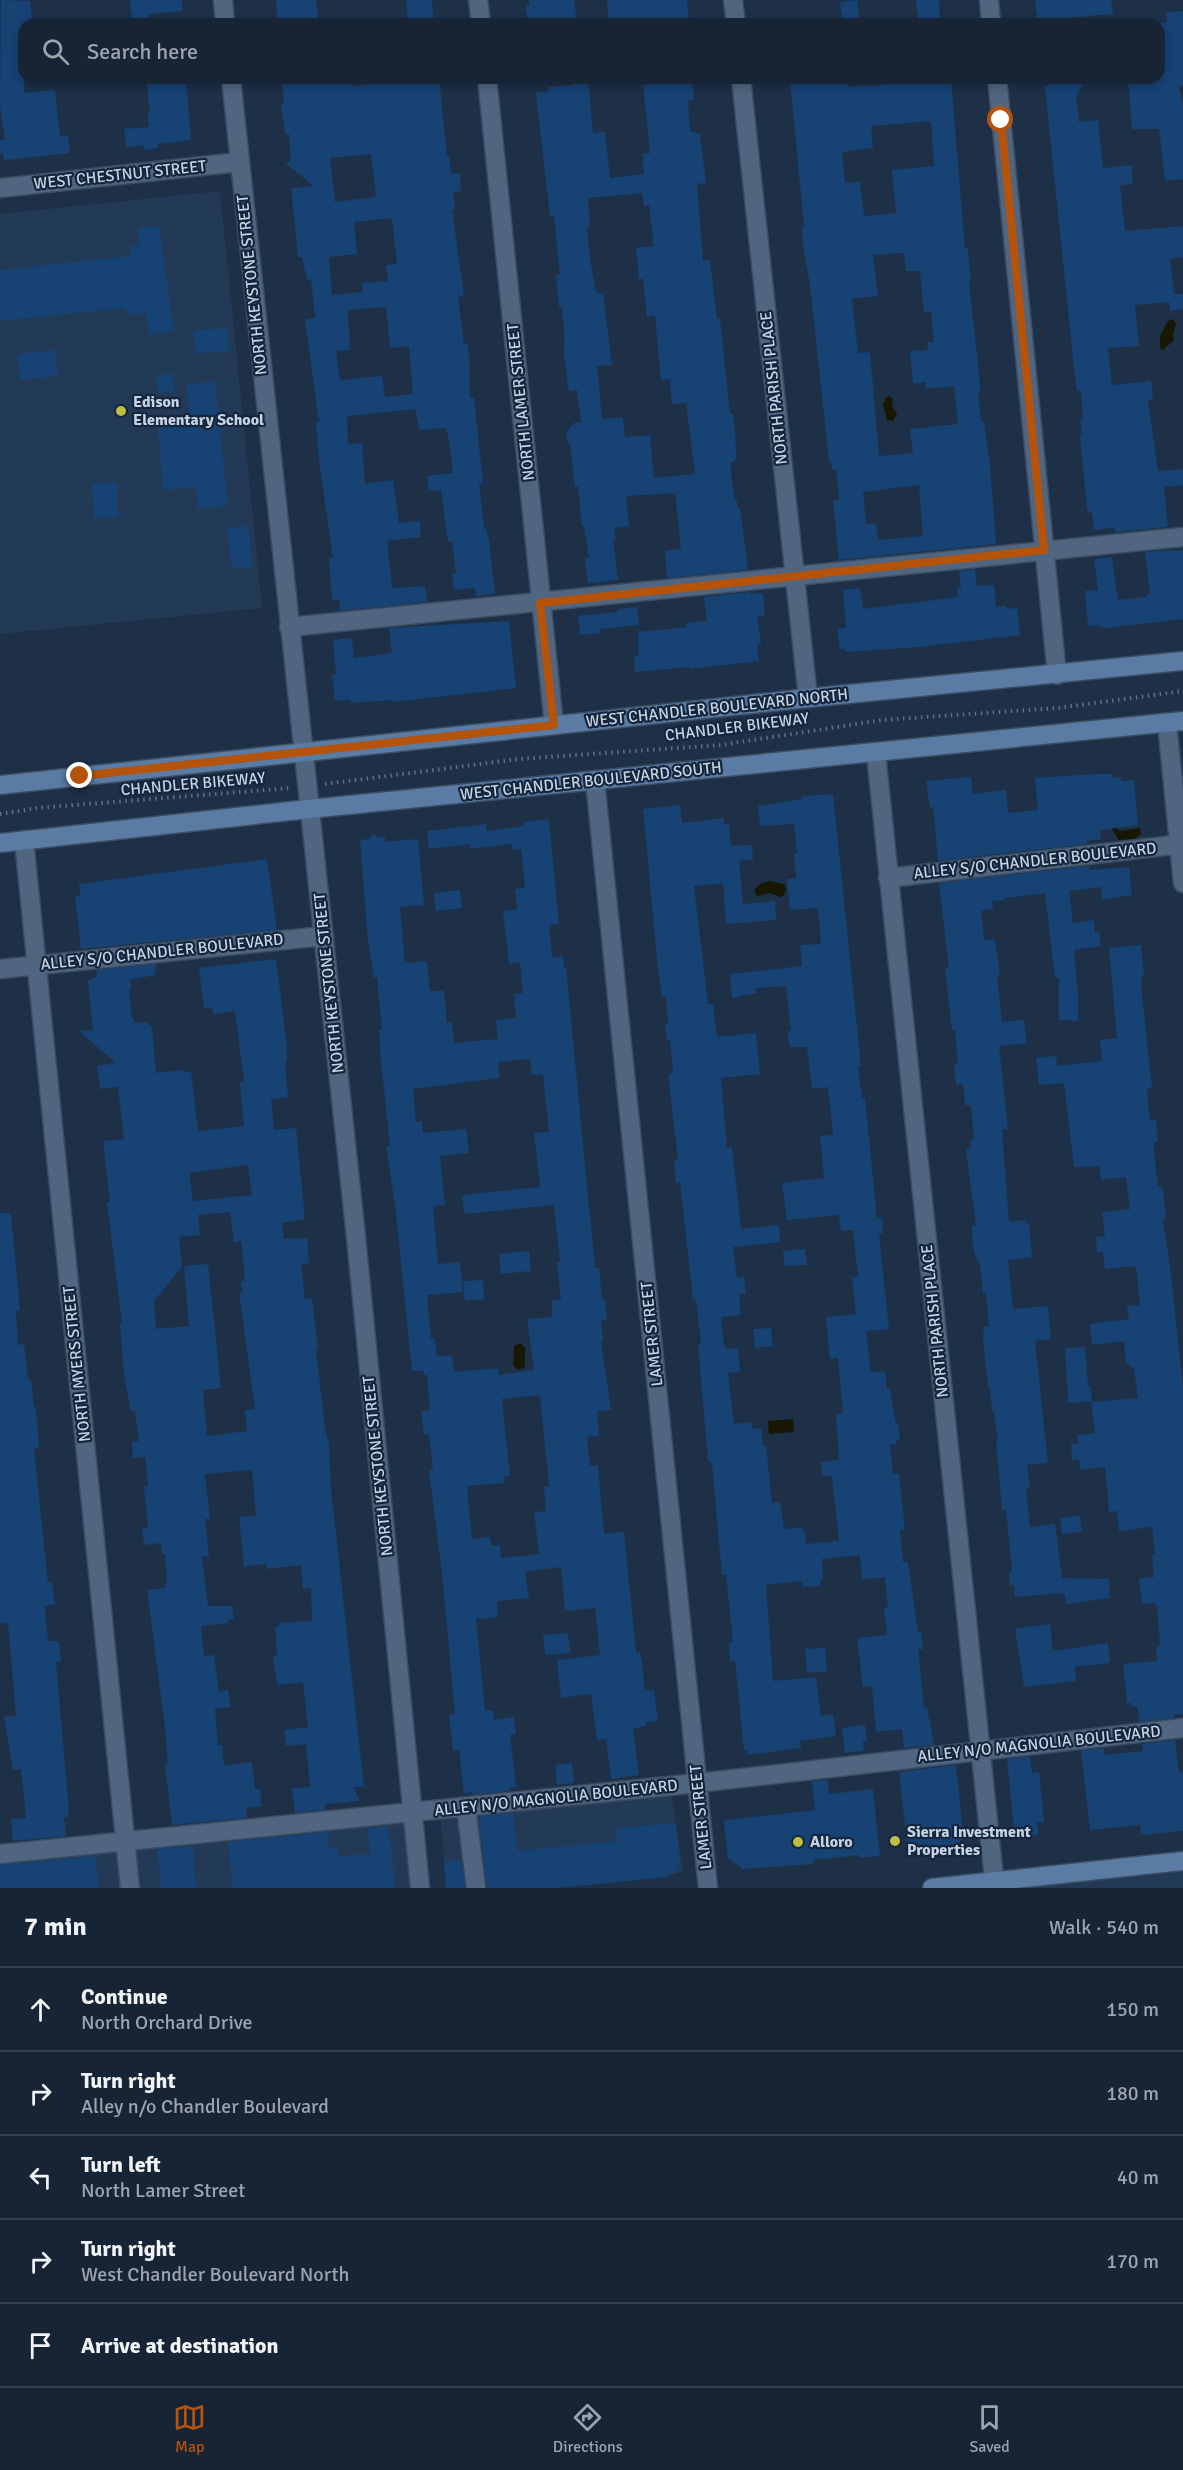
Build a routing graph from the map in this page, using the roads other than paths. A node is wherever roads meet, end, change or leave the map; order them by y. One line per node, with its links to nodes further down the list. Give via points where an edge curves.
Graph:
1 (223, 0): 5 (street)
2 (478, 0): 6 (street)
3 (733, 0): 7 (street)
4 (989, 0): 8 (street)
5 (224, 18)
6 (480, 18)
7 (735, 18)
8 (991, 18)
9 (232, 84): 13 (street, NORTH KEYSTONE STREET)
10 (488, 84): 18 (street, NORTH LAMER STREET)
11 (742, 84): 17 (street, NORTH PARISH PLACE)
12 (998, 84): 16 (street)
13 (239, 162): 14 (street, WEST CHESTNUT STREET); 19 (street, NORTH KEYSTONE STREET)
14 (0, 188)
15 (1183, 537): 16 (street)
16 (1044, 550): 17 (street); 21 (street)
17 (794, 576): 18 (street); 22 (street, NORTH PARISH PLACE)
18 (540, 603): 19 (street); 24 (street, NORTH LAMER STREET)
19 (289, 627): 25 (street, NORTH KEYSTONE STREET)
20 (1183, 661): 21 (main road, WEST CHANDLER BOULEVARD NORTH)
21 (1057, 675): 22 (main road, WEST CHANDLER BOULEVARD NORTH)
22 (808, 698): 24 (main road, WEST CHANDLER BOULEVARD NORTH)
23 (1175, 722): 26 (main road, WEST CHANDLER BOULEVARD SOUTH); 32 (street)
24 (554, 725): 25 (main road, WEST CHANDLER BOULEVARD NORTH)
25 (304, 753): 28 (main road, WEST CHANDLER BOULEVARD NORTH); 29 (street, NORTH KEYSTONE STREET)
26 (876, 753): 27 (main road, WEST CHANDLER BOULEVARD SOUTH); 33 (street, NORTH PARISH PLACE)
27 (595, 780): 29 (main road, WEST CHANDLER BOULEVARD SOUTH); 40 (street, LAMER STREET)
28 (0, 785)
29 (309, 809): 30 (main road, WEST CHANDLER BOULEVARD SOUTH); 35 (street, NORTH KEYSTONE STREET)
30 (24, 840): 31 (main road, WEST CHANDLER BOULEVARD SOUTH); 36 (street, NORTH MYERS STREET)
31 (0, 843)
32 (1181, 845): 33 (street, ALLEY S/O CHANDLER BOULEVARD); 34 (street)
33 (888, 878): 39 (street, NORTH PARISH PLACE)
34 (1183, 882)
35 (324, 936): 36 (street, ALLEY S/O CHANDLER BOULEVARD); 42 (street, NORTH KEYSTONE STREET)
36 (36, 966): 37 (street, ALLEY S/O CHANDLER BOULEVARD); 43 (street, NORTH MYERS STREET)
37 (0, 969)
38 (1183, 1728): 39 (street, ALLEY N/O MAGNOLIA BOULEVARD)
39 (982, 1750): 40 (street, ALLEY N/O MAGNOLIA BOULEVARD); 46 (street, NORTH PARISH PLACE)
40 (698, 1783): 41 (street, ALLEY N/O MAGNOLIA BOULEVARD); 50 (street, LAMER STREET)
41 (466, 1807): 42 (street, ALLEY N/O MAGNOLIA BOULEVARD); 49 (street)
42 (412, 1812): 43 (street, ALLEY N/O MAGNOLIA BOULEVARD); 48 (street, NORTH KEYSTONE STREET)
43 (125, 1841): 44 (street, ALLEY N/O MAGNOLIA BOULEVARD); 47 (street, NORTH MYERS STREET)
44 (0, 1854)
45 (1183, 1862): 46 (main road)
46 (995, 1885): 51 (main road)
47 (130, 1888)
48 (420, 1888)
49 (476, 1888)
50 (708, 1888)
51 (932, 1888)

